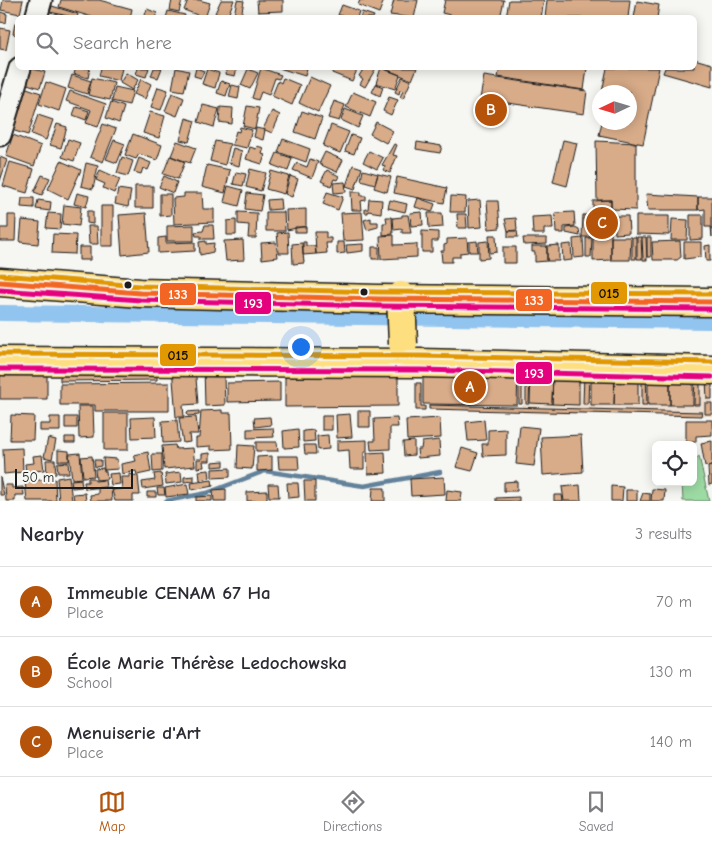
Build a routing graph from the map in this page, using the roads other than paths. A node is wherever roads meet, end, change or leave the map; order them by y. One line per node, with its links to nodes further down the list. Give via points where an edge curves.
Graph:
1 (41, 0): 2 (street)
2 (37, 15)
3 (19, 70): 4 (street)
4 (0, 135)
5 (0, 282): 6 (main road, via 140,293)
6 (411, 298): 7 (main road); 8 (main road, bridge)
7 (712, 302)
8 (411, 354): 9 (main road); 10 (main road)
9 (0, 360)
10 (712, 370)

